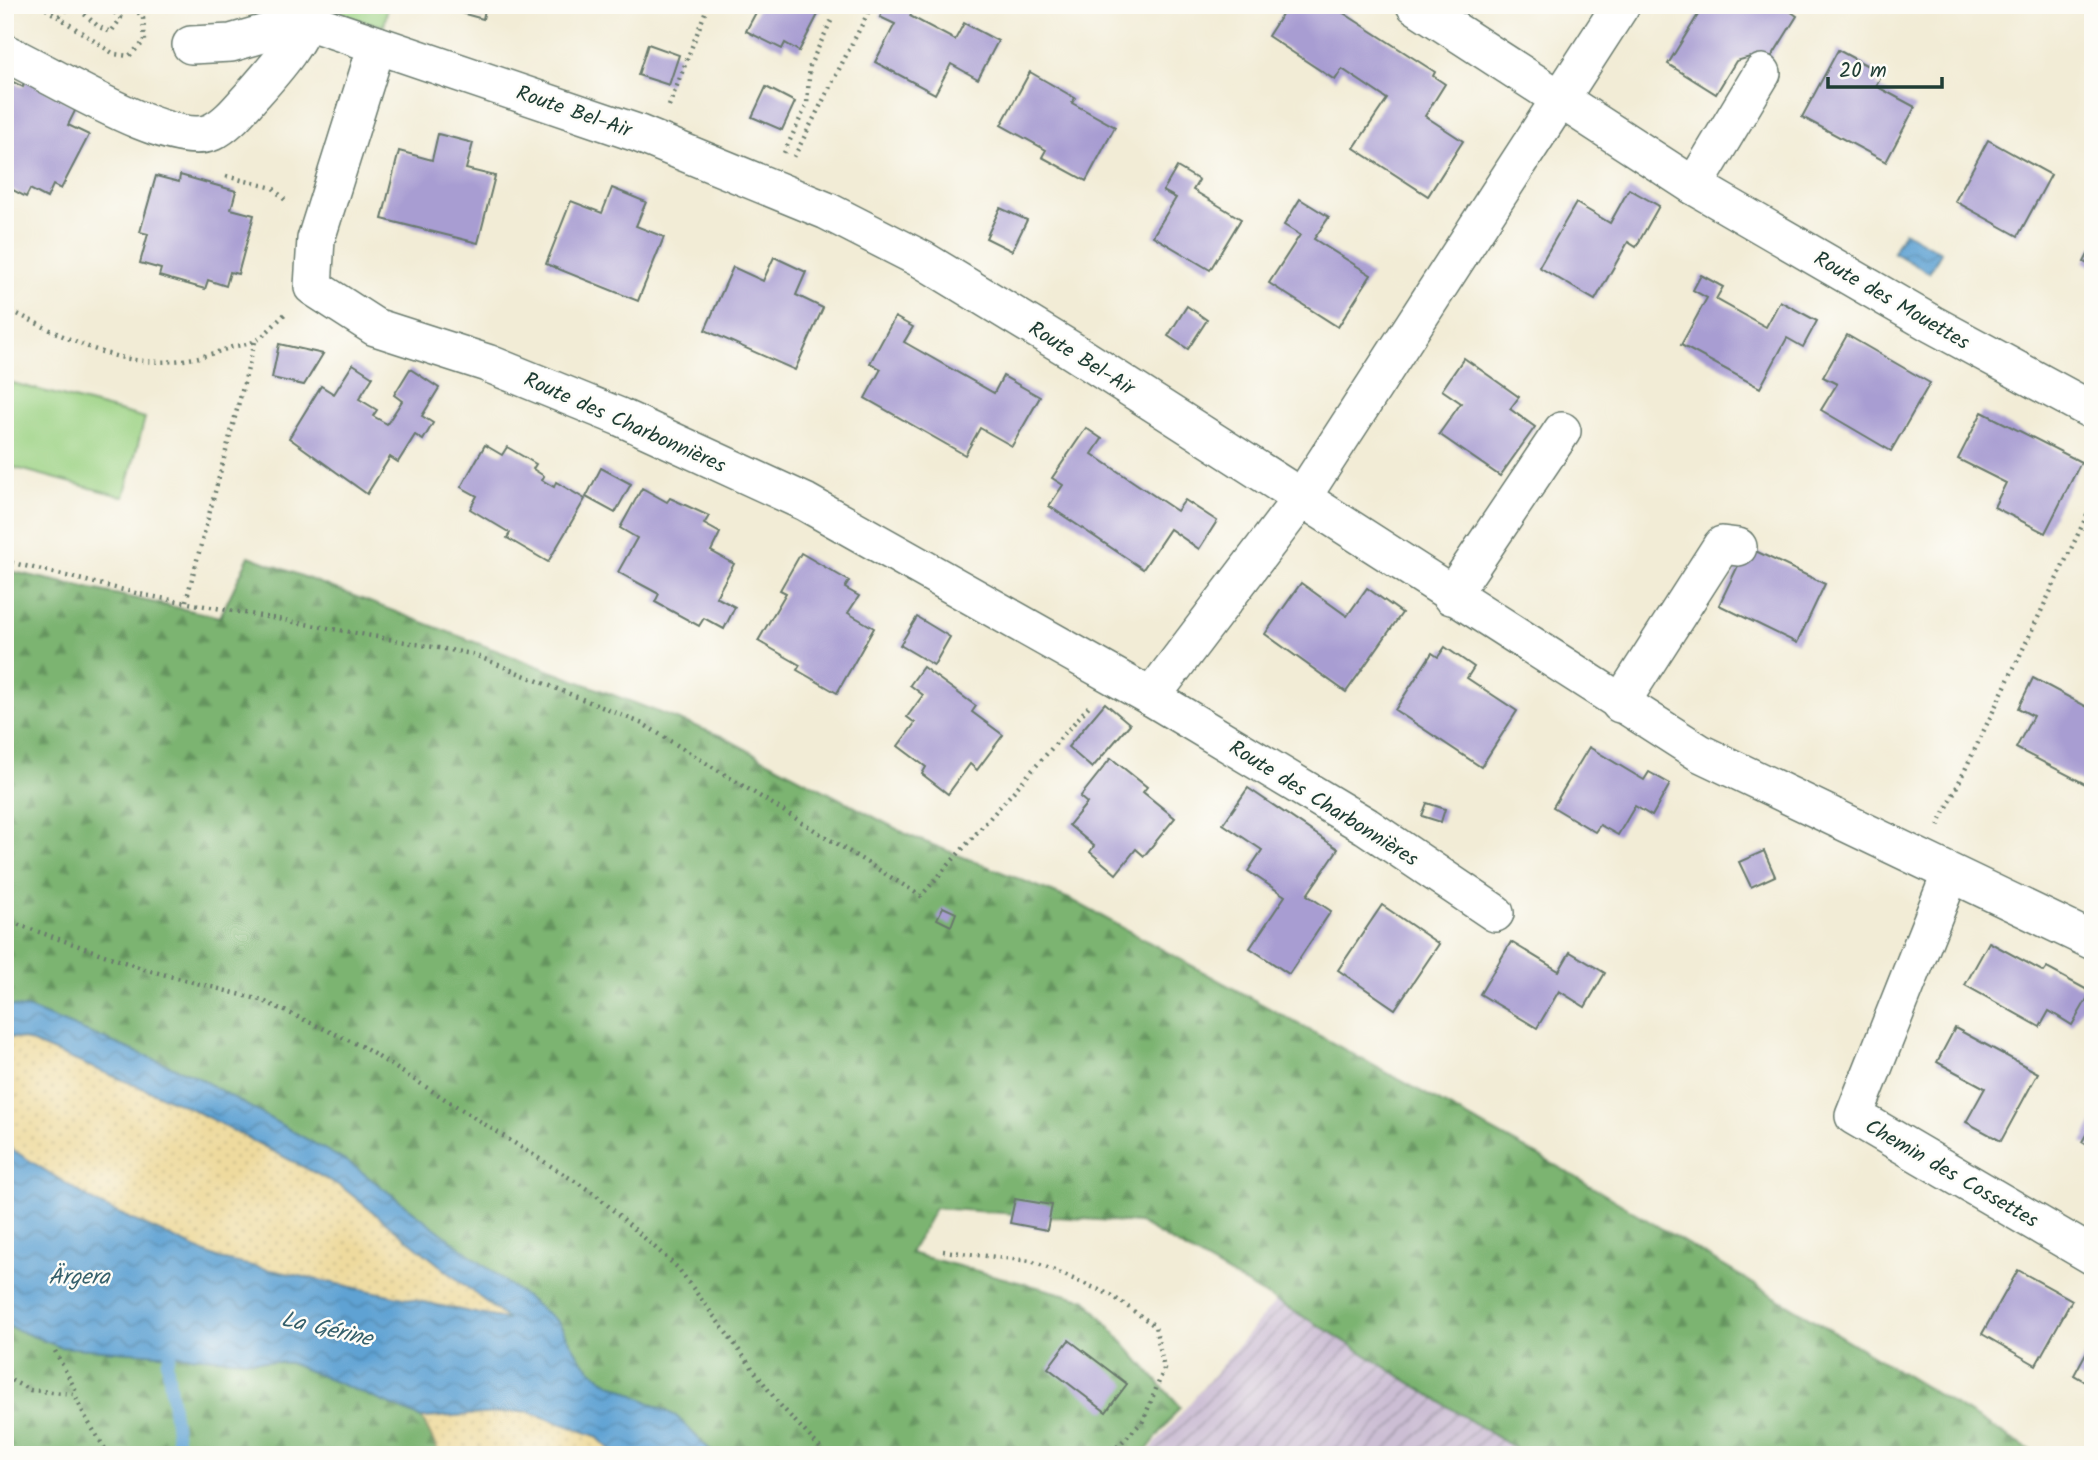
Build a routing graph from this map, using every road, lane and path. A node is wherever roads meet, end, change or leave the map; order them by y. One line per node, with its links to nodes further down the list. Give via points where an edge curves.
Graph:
1 (40, 5): 10 (path)
2 (72, 5): 3 (path, via 111,32 121,18); 10 (path)
3 (106, 5)
4 (132, 5): 10 (path, via 143,18 145,41 129,56 114,54)
5 (708, 5): 17 (path)
6 (872, 5): 18 (path)
7 (1415, 5): 16 (street, Route des Mouettes)
8 (1621, 5): 16 (street)
9 (310, 13): 12 (street, via 230,43); 13 (street, Route Bel-Air); 14 (street, via 283,62 225,124 209,133 184,136 143,123)
10 (59, 16)
11 (833, 17): 18 (path, via 810,65 807,104)
12 (191, 45)
13 (377, 45): 18 (street, Route Bel-Air, via 637,133); 21 (street)
14 (5, 53)
15 (1762, 73): 20 (street)
16 (1558, 99): 20 (street, Route des Mouettes); 27 (street)
17 (664, 120)
18 (781, 172): 27 (street, Route Bel-Air, via 1071,349)
19 (226, 176): 21 (path, via 272,188)
20 (1694, 186): 25 (street, Route des Mouettes)
21 (316, 239): 22 (street)
22 (313, 287): 24 (path); 33 (street, Route des Charbonnières, via 375,327 512,373 805,502)
23 (5, 308): 24 (path, via 127,360 167,364 197,360)
24 (255, 341): 32 (path)
25 (2093, 411)
26 (1562, 431): 31 (street)
27 (1301, 499): 31 (street); 34 (street)
28 (2093, 503): 36 (path)
29 (1738, 547): 35 (street, via 1722,545)
30 (5, 561): 32 (path)
31 (1451, 596): 35 (street)
32 (186, 601): 33 (path, via 472,654 643,724 921,897)
33 (1115, 676): 34 (street, Route des Charbonnières)
34 (1151, 697): 37 (street, Route des Charbonnières, via 1366,826)
35 (1620, 704): 36 (street, via 1700,753)
36 (1936, 868): 39 (street); 41 (street, Chemin des Cossettes, via 1854,1116)
37 (1495, 913)
38 (5, 920): 46 (path, via 147,970 261,1000 361,1046 595,1194 678,1268 779,1404)
39 (2093, 941)
40 (943, 1251): 47 (path, via 1031,1261 1111,1295 1155,1326 1164,1369 1143,1421)
41 (2093, 1256)
42 (55, 1351): 44 (path)
43 (5, 1377): 44 (path, via 30,1390)
44 (74, 1394): 45 (path)
45 (109, 1455)
46 (827, 1455)
47 (1110, 1455)

